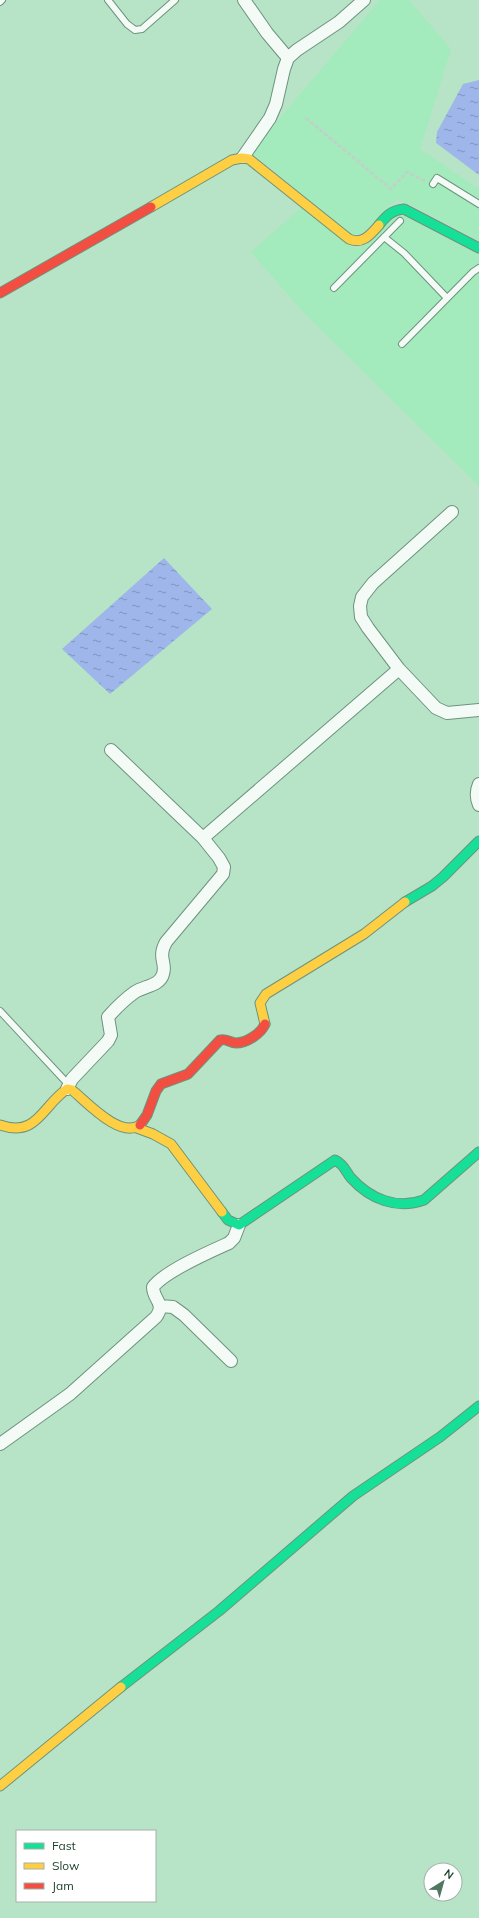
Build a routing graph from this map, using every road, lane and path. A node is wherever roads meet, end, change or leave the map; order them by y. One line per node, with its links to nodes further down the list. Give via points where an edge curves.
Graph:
1 (2, 0): 6 (lane)
2 (108, 0): 3 (lane, via 135,30 142,29)
3 (175, 0)
4 (244, 0): 7 (street)
5 (364, 0): 7 (street, via 339,22)
6 (0, 2)
7 (288, 58): 9 (street, via 270,118)
8 (306, 118): 10 (path, via 391,189 407,172)
9 (243, 157): 14 (street, via 249,159 343,236 354,242 366,238 397,208 404,209); 17 (street, via 222,165)
10 (432, 184): 11 (lane, via 437,178)
11 (479, 204)
12 (400, 221): 13 (lane)
13 (384, 238): 16 (lane); 18 (lane, via 404,253)
14 (479, 248)
15 (479, 268): 18 (lane)
16 (334, 288)
17 (0, 293)
18 (447, 298): 19 (lane)
19 (402, 344)
20 (452, 512): 21 (street, via 373,582 362,597 361,617)
21 (399, 669): 22 (street, via 436,708 447,713); 26 (street)
22 (479, 710)
23 (111, 750): 26 (street)
24 (479, 784): 25 (street)
25 (479, 805)
26 (203, 838): 29 (street, via 219,858 224,867 224,874 161,950 164,974 161,979 137,991 112,1012 108,1017 111,1035 108,1041)
27 (479, 841): 31 (street, via 432,886 410,896 364,934 266,994 260,1002 265,1021 262,1030 234,1044 224,1039 220,1040 188,1074 163,1082 158,1087 146,1117)
28 (0, 1011): 29 (lane)
29 (68, 1087): 30 (street, via 32,1125 25,1129 10,1130); 31 (street, via 118,1127 130,1130)
30 (0, 1125)
31 (137, 1128): 33 (street, via 171,1144 228,1220)
32 (479, 1152): 33 (street, via 424,1200 405,1206 388,1203 372,1195 352,1179 335,1160)
33 (239, 1225): 34 (street, via 234,1238 228,1243 155,1284 152,1288)
34 (160, 1306): 35 (street, via 173,1307 184,1315); 37 (street, via 156,1317 70,1394)
35 (231, 1362)
36 (479, 1406): 38 (street, via 440,1437 353,1496 219,1611)
37 (0, 1444)
38 (0, 1786)

